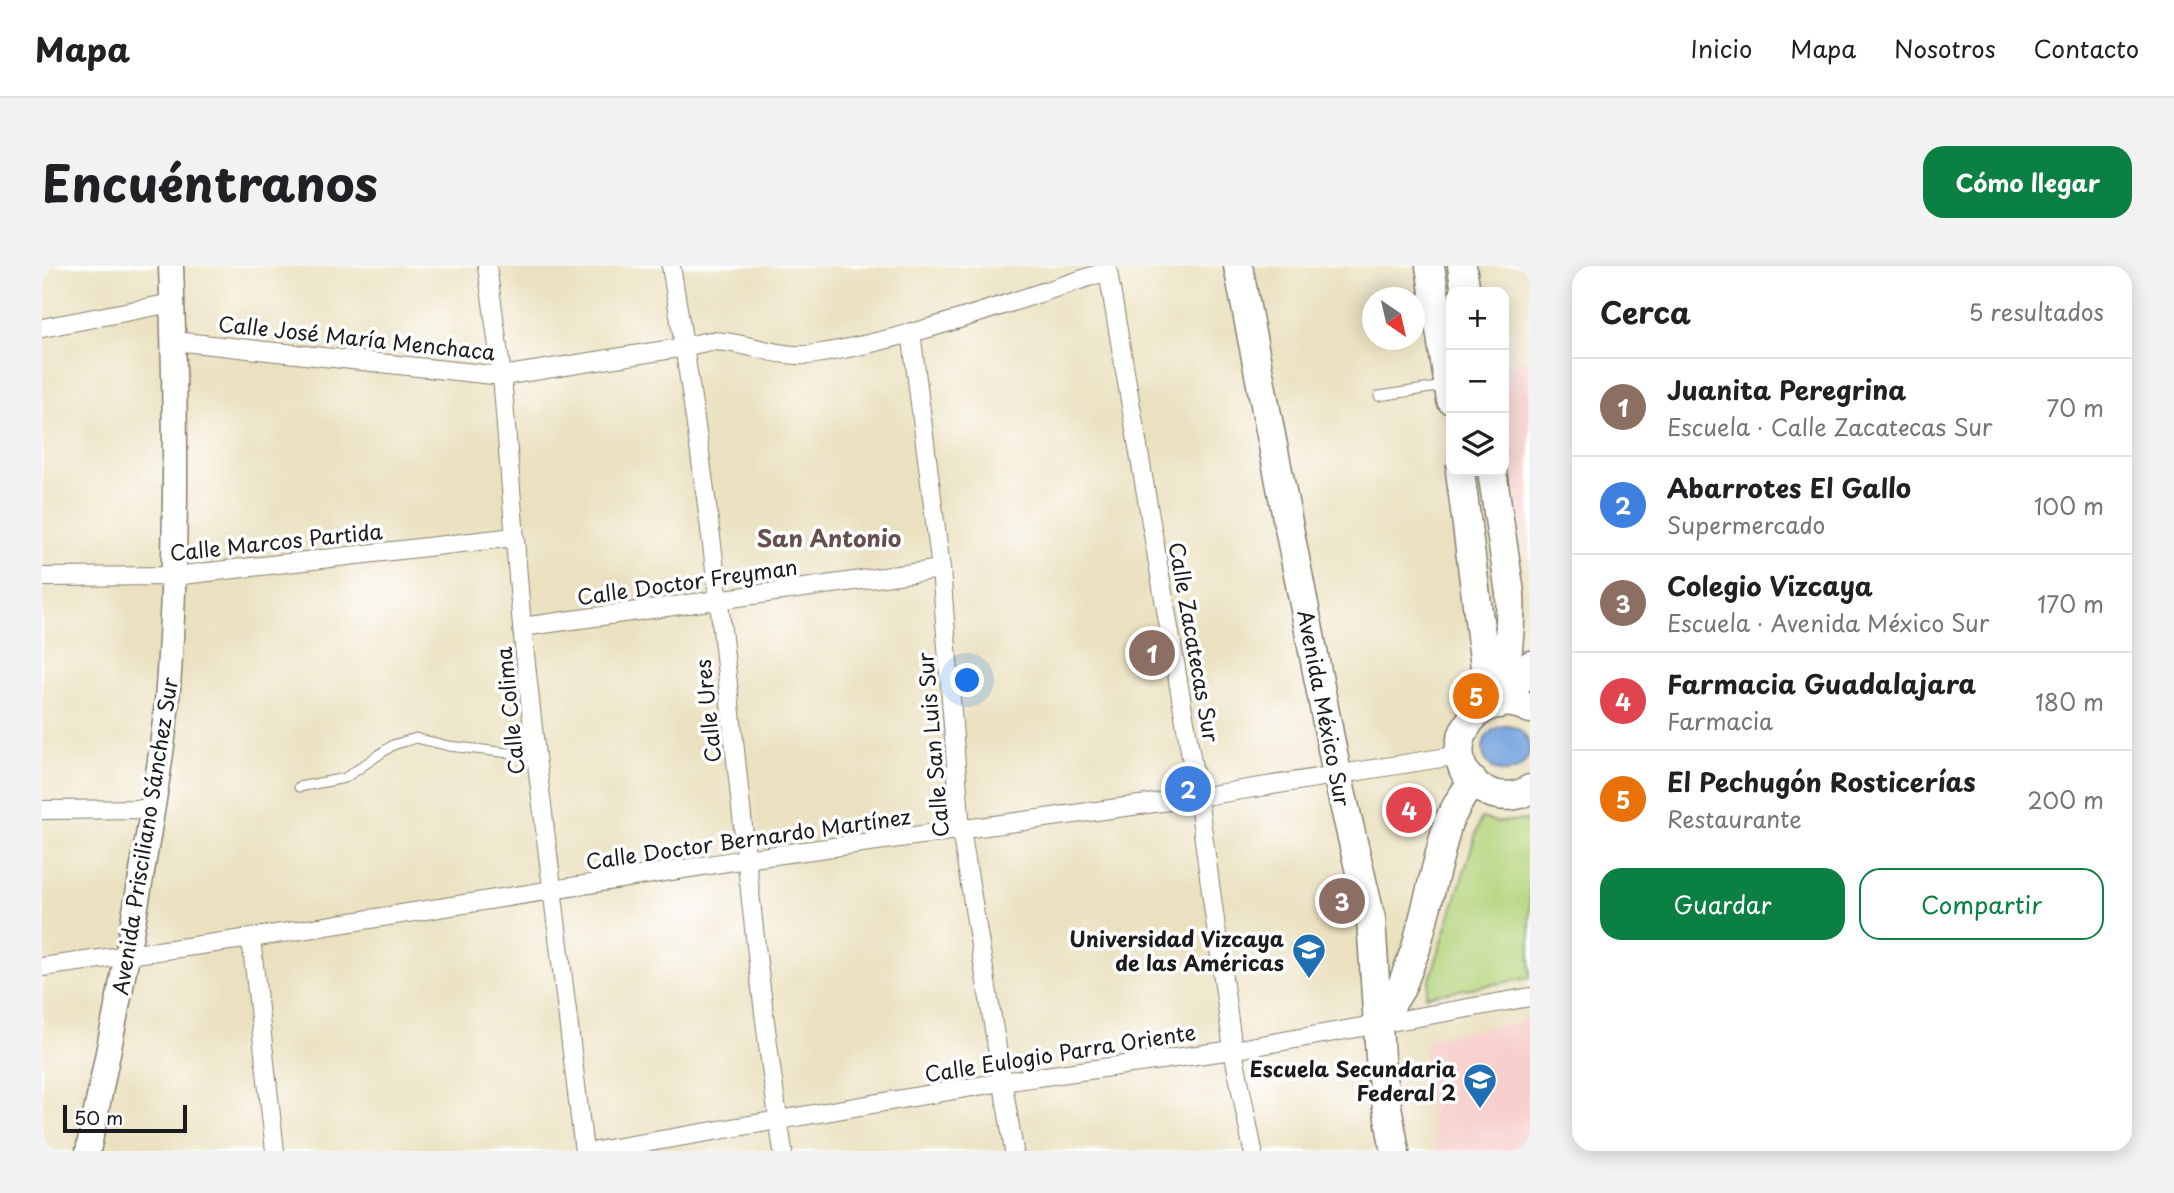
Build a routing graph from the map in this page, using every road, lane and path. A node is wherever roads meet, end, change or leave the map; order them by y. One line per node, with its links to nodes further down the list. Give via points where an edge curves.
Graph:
1 (171, 266): 8 (main road, Avenida Prisciliano Sánchez Sur)
2 (487, 266): 13 (street, Calle Colima)
3 (671, 266): 12 (street, Calle Ures)
4 (1238, 266): 28 (main road, Avenida México Sur)
5 (1430, 266): 7 (main road)
6 (1108, 268): 10 (street, Calle José María Menchaca); 32 (street, Calle Zacatecas Sur)
7 (1454, 287)
8 (172, 303): 9 (street); 11 (main road, Avenida Prisciliano Sánchez Sur)
9 (42, 328)
10 (911, 332): 12 (street, Calle José María Menchaca, via 798,356 710,341); 19 (street, Calle San Luis Sur)
11 (174, 341): 13 (street, Calle José María Menchaca); 20 (main road, Avenida Prisciliano Sánchez Sur)
12 (685, 347): 13 (street, Calle José María Menchaca); 22 (street, Calle Ures)
13 (502, 376): 18 (street, Calle Colima)
14 (1446, 392): 15 (lane)
15 (1379, 396)
16 (1461, 476): 25 (main road)
17 (1493, 476): 25 (main road, via 1510,593)
18 (514, 537): 20 (street, Calle Marcos Partida); 23 (street, Calle Colima)
19 (941, 569): 22 (street, Calle Doctor Freyman); 35 (street, Calle San Luis Sur)
20 (174, 576): 21 (street, Calle Marcos Partida); 34 (main road, Avenida Prisciliano Sánchez Sur, via 167,704)
21 (42, 578)
22 (719, 601): 23 (street, Calle Doctor Freyman); 36 (street, Calle Ures)
23 (522, 626): 27 (street, Calle Colima)
24 (1530, 663): 25 (main road)
25 (1508, 706): 26 (main road, via 1479,711 1468,721)
26 (1460, 755): 28 (street, Calle Doctor Bernardo Martínez); 29 (main road)
27 (536, 756): 30 (lane, via 416,738 393,745 345,778); 37 (street, Calle Colima)
28 (1337, 774): 32 (street, Calle Doctor Bernardo Martínez); 39 (main road, Avenida México Sur)
29 (1473, 781): 31 (main road, via 1495,795 1511,796); 38 (main road, via 1448,822)
30 (299, 787)
31 (1530, 789)
32 (1198, 797): 35 (street, Calle Doctor Bernardo Martínez); 45 (street, Calle Zacatecas Sur)
33 (42, 810): 34 (street)
34 (152, 810): 41 (main road, Avenida Prisciliano Sánchez Sur)
35 (961, 831): 36 (street, Calle Doctor Bernardo Martínez); 46 (street, Calle San Luis Sur)
36 (746, 859): 37 (street, Calle Doctor Bernardo Martínez); 47 (street, Calle Ures)
37 (551, 889): 40 (street, Calle Doctor Bernardo Martínez); 50 (street, Calle Colima)
38 (1427, 906): 39 (main road, via 1417,924 1401,938 1381,933); 44 (main road, via 1401,988)
39 (1371, 919): 44 (main road, Avenida México Sur)
40 (251, 938): 41 (street, Calle Doctor Bernardo Martínez); 49 (street)
41 (128, 955): 42 (street, Calle Doctor Bernardo Martínez); 48 (main road, Avenida Prisciliano Sánchez Sur)
42 (42, 967)
43 (1530, 998): 44 (street, Calle Eulogio Parra Oriente)
44 (1378, 1025): 45 (street, Calle Eulogio Parra Oriente); 55 (main road, Avenida México Sur)
45 (1233, 1050): 46 (street, Calle Eulogio Parra Oriente); 54 (street, Calle Zacatecas Sur)
46 (1002, 1083): 47 (street, Calle Eulogio Parra Oriente); 53 (street, Calle San Luis Sur)
47 (778, 1119): 51 (street, Calle Eulogio Parra Oriente); 52 (street, Calle Ures)
48 (88, 1151)
49 (275, 1151)
50 (584, 1151)
51 (596, 1151)
52 (783, 1151)
53 (1014, 1151)
54 (1253, 1151)
55 (1395, 1151)

